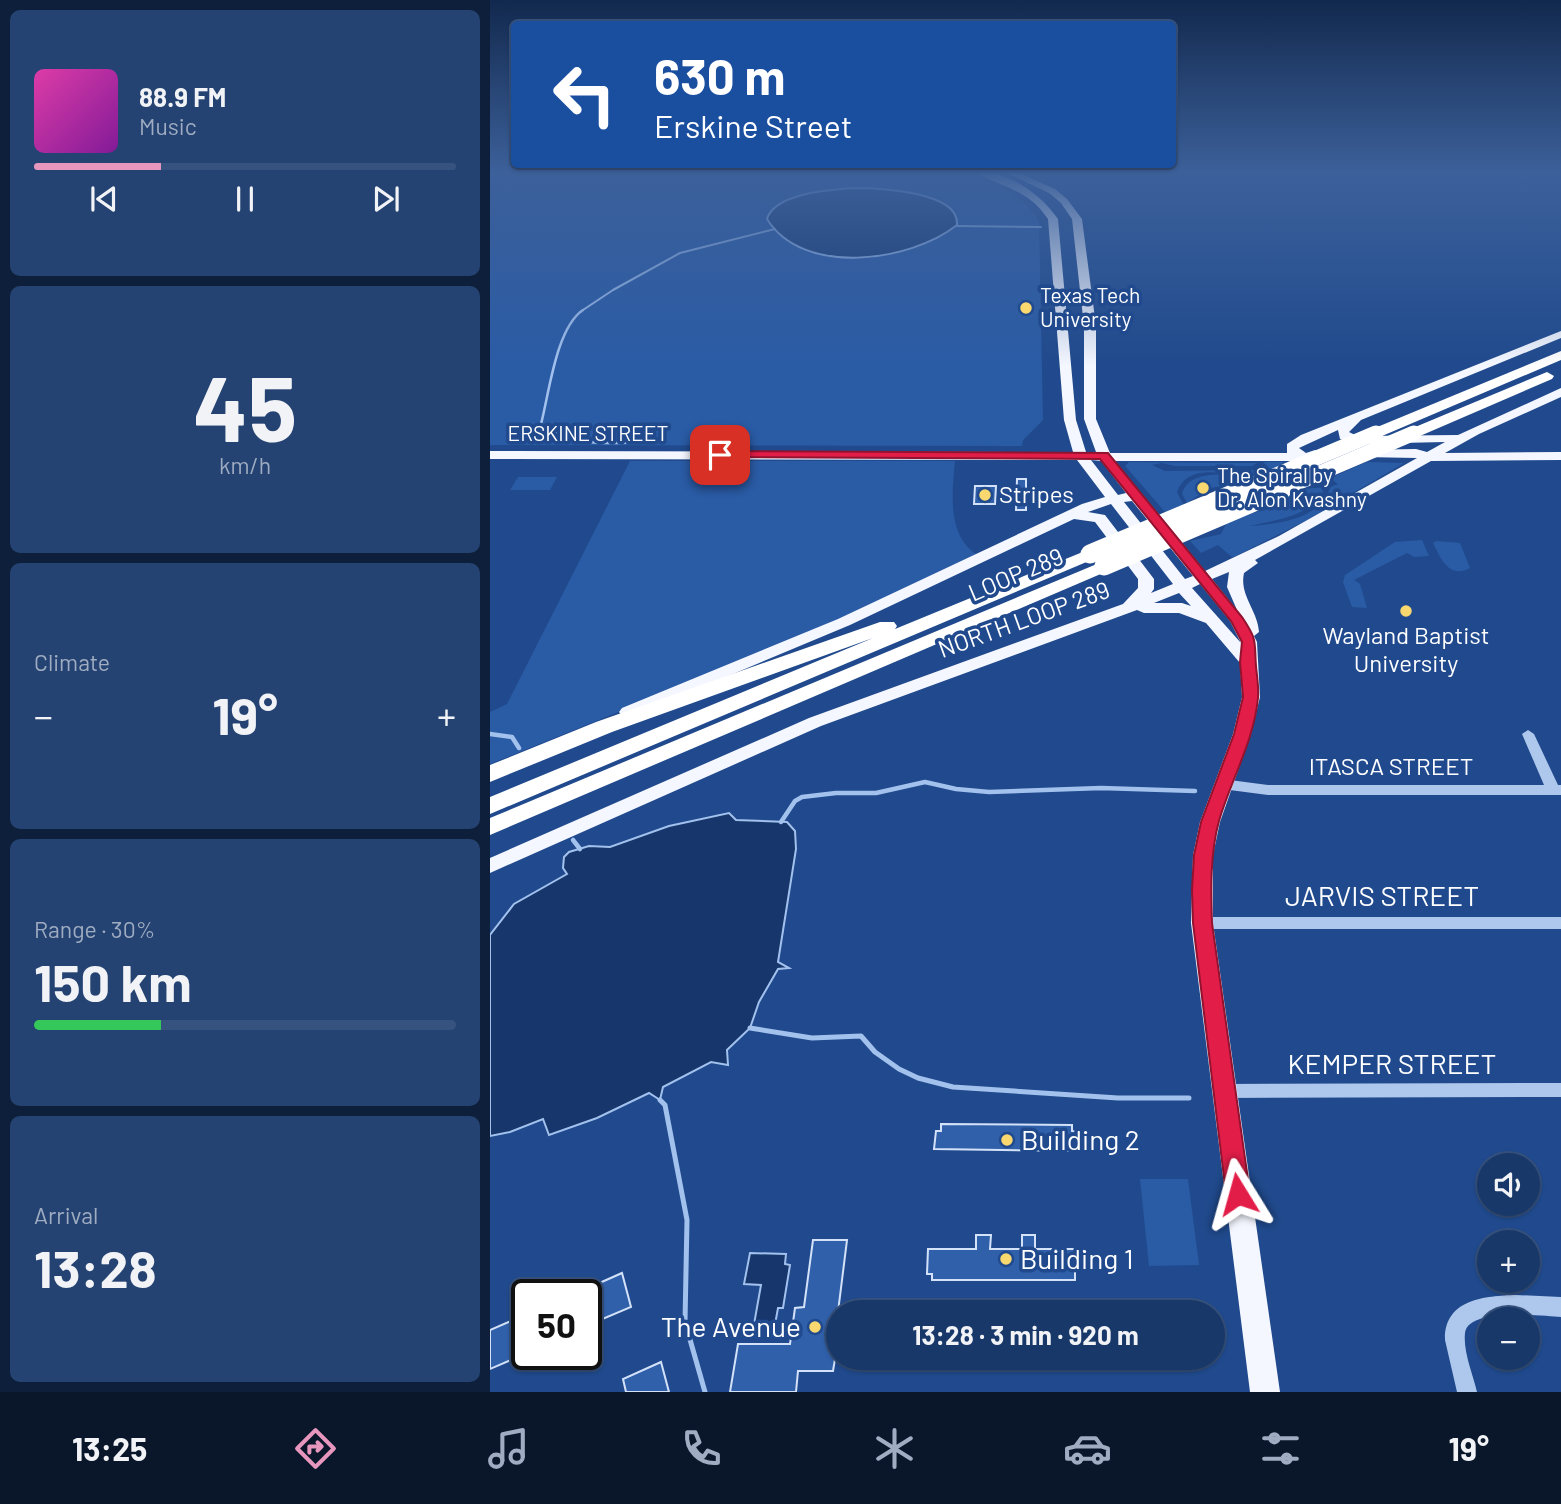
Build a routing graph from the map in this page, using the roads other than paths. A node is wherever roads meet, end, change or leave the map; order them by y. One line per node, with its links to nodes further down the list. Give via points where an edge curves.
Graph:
1 (1054, 236): 16 (main road, via 1070,420)
2 (1081, 236): 17 (main road, via 1090,326 1090,419)
3 (1561, 334): 9 (main road)
4 (1561, 355): 26 (highway, LOOP 289, bridge)
5 (1561, 370): 8 (highway, LOOP 289)
6 (1561, 381): 8 (highway)
7 (1561, 392): 10 (main road, NORTH LOOP 289)
8 (1480, 407): 26 (highway, LOOP 289, bridge)
9 (1359, 416): 10 (main road, via 1343,429 1345,436 1362,441 1435,441); 13 (main road, via 1306,438)
10 (1469, 434): 11 (main road, via 1477,443); 14 (main road, NORTH LOOP 289)
11 (1503, 449): 12 (main road, ERSKINE STREET); 14 (main road, ERSKINE STREET)
12 (1561, 449)
13 (1292, 450): 18 (main road, ERSKINE STREET, via 1215,450); 19 (main road, ERSKINE STREET)
14 (1429, 453): 19 (main road, ERSKINE STREET); 20 (main road, ERSKINE STREET); 21 (main road, NORTH LOOP 289)
15 (490, 455): 16 (main road, ERSKINE STREET)
16 (1080, 455): 17 (main road, ERSKINE STREET); 23 (main road)
17 (1104, 455): 18 (main road, ERSKINE STREET); 22 (main road)
18 (1190, 455): 19 (main road, ERSKINE STREET)
19 (1310, 455)
20 (1554, 456): 21 (main road, via 1454,464)
21 (1380, 486): 25 (main road, NORTH LOOP 289)
22 (1136, 496): 23 (main road); 27 (main road)
23 (1114, 499): 24 (main road); 28 (main road)
24 (1068, 516): 29 (main road, via 1100,518 1146,579 1146,589); 34 (main road, via 844,622)
25 (1284, 539): 27 (main road, NORTH LOOP 289); 31 (main road, via 1274,551 1235,576 1235,588 1252,623)
26 (1097, 560): 32 (highway, LOOP 289); 35 (highway, via 1071,558 615,723); 38 (highway, LOOP 289)
27 (1203, 578): 28 (main road, NORTH LOOP 289); 31 (main road, via 1237,620)
28 (1182, 586): 29 (main road, NORTH LOOP 289); 30 (main road)
29 (1123, 610): 30 (main road, via 1172,606); 41 (main road, NORTH LOOP 289, via 815,722)
30 (1214, 624): 31 (main road)
31 (1248, 652): 36 (main road, via 1251,689 1247,715)
32 (789, 701): 39 (highway, LOOP 289); 40 (highway)
33 (1528, 734): 37 (street)
34 (490, 768)
35 (490, 774)
36 (1222, 784): 37 (street, ITASCA STREET, via 1268,790); 42 (main road, via 1203,855)
37 (1557, 790)
38 (490, 806)
39 (490, 827)
40 (490, 839)
41 (490, 866)
42 (1202, 923): 43 (street, JARVIS STREET); 45 (main road)
43 (1561, 923)
44 (1561, 1090): 45 (street, KEMPER STREET)
45 (1223, 1091): 47 (main road)
46 (1561, 1307): 48 (street, via 1484,1307 1462,1316 1455,1332)
47 (1265, 1392)
48 (1467, 1392)

